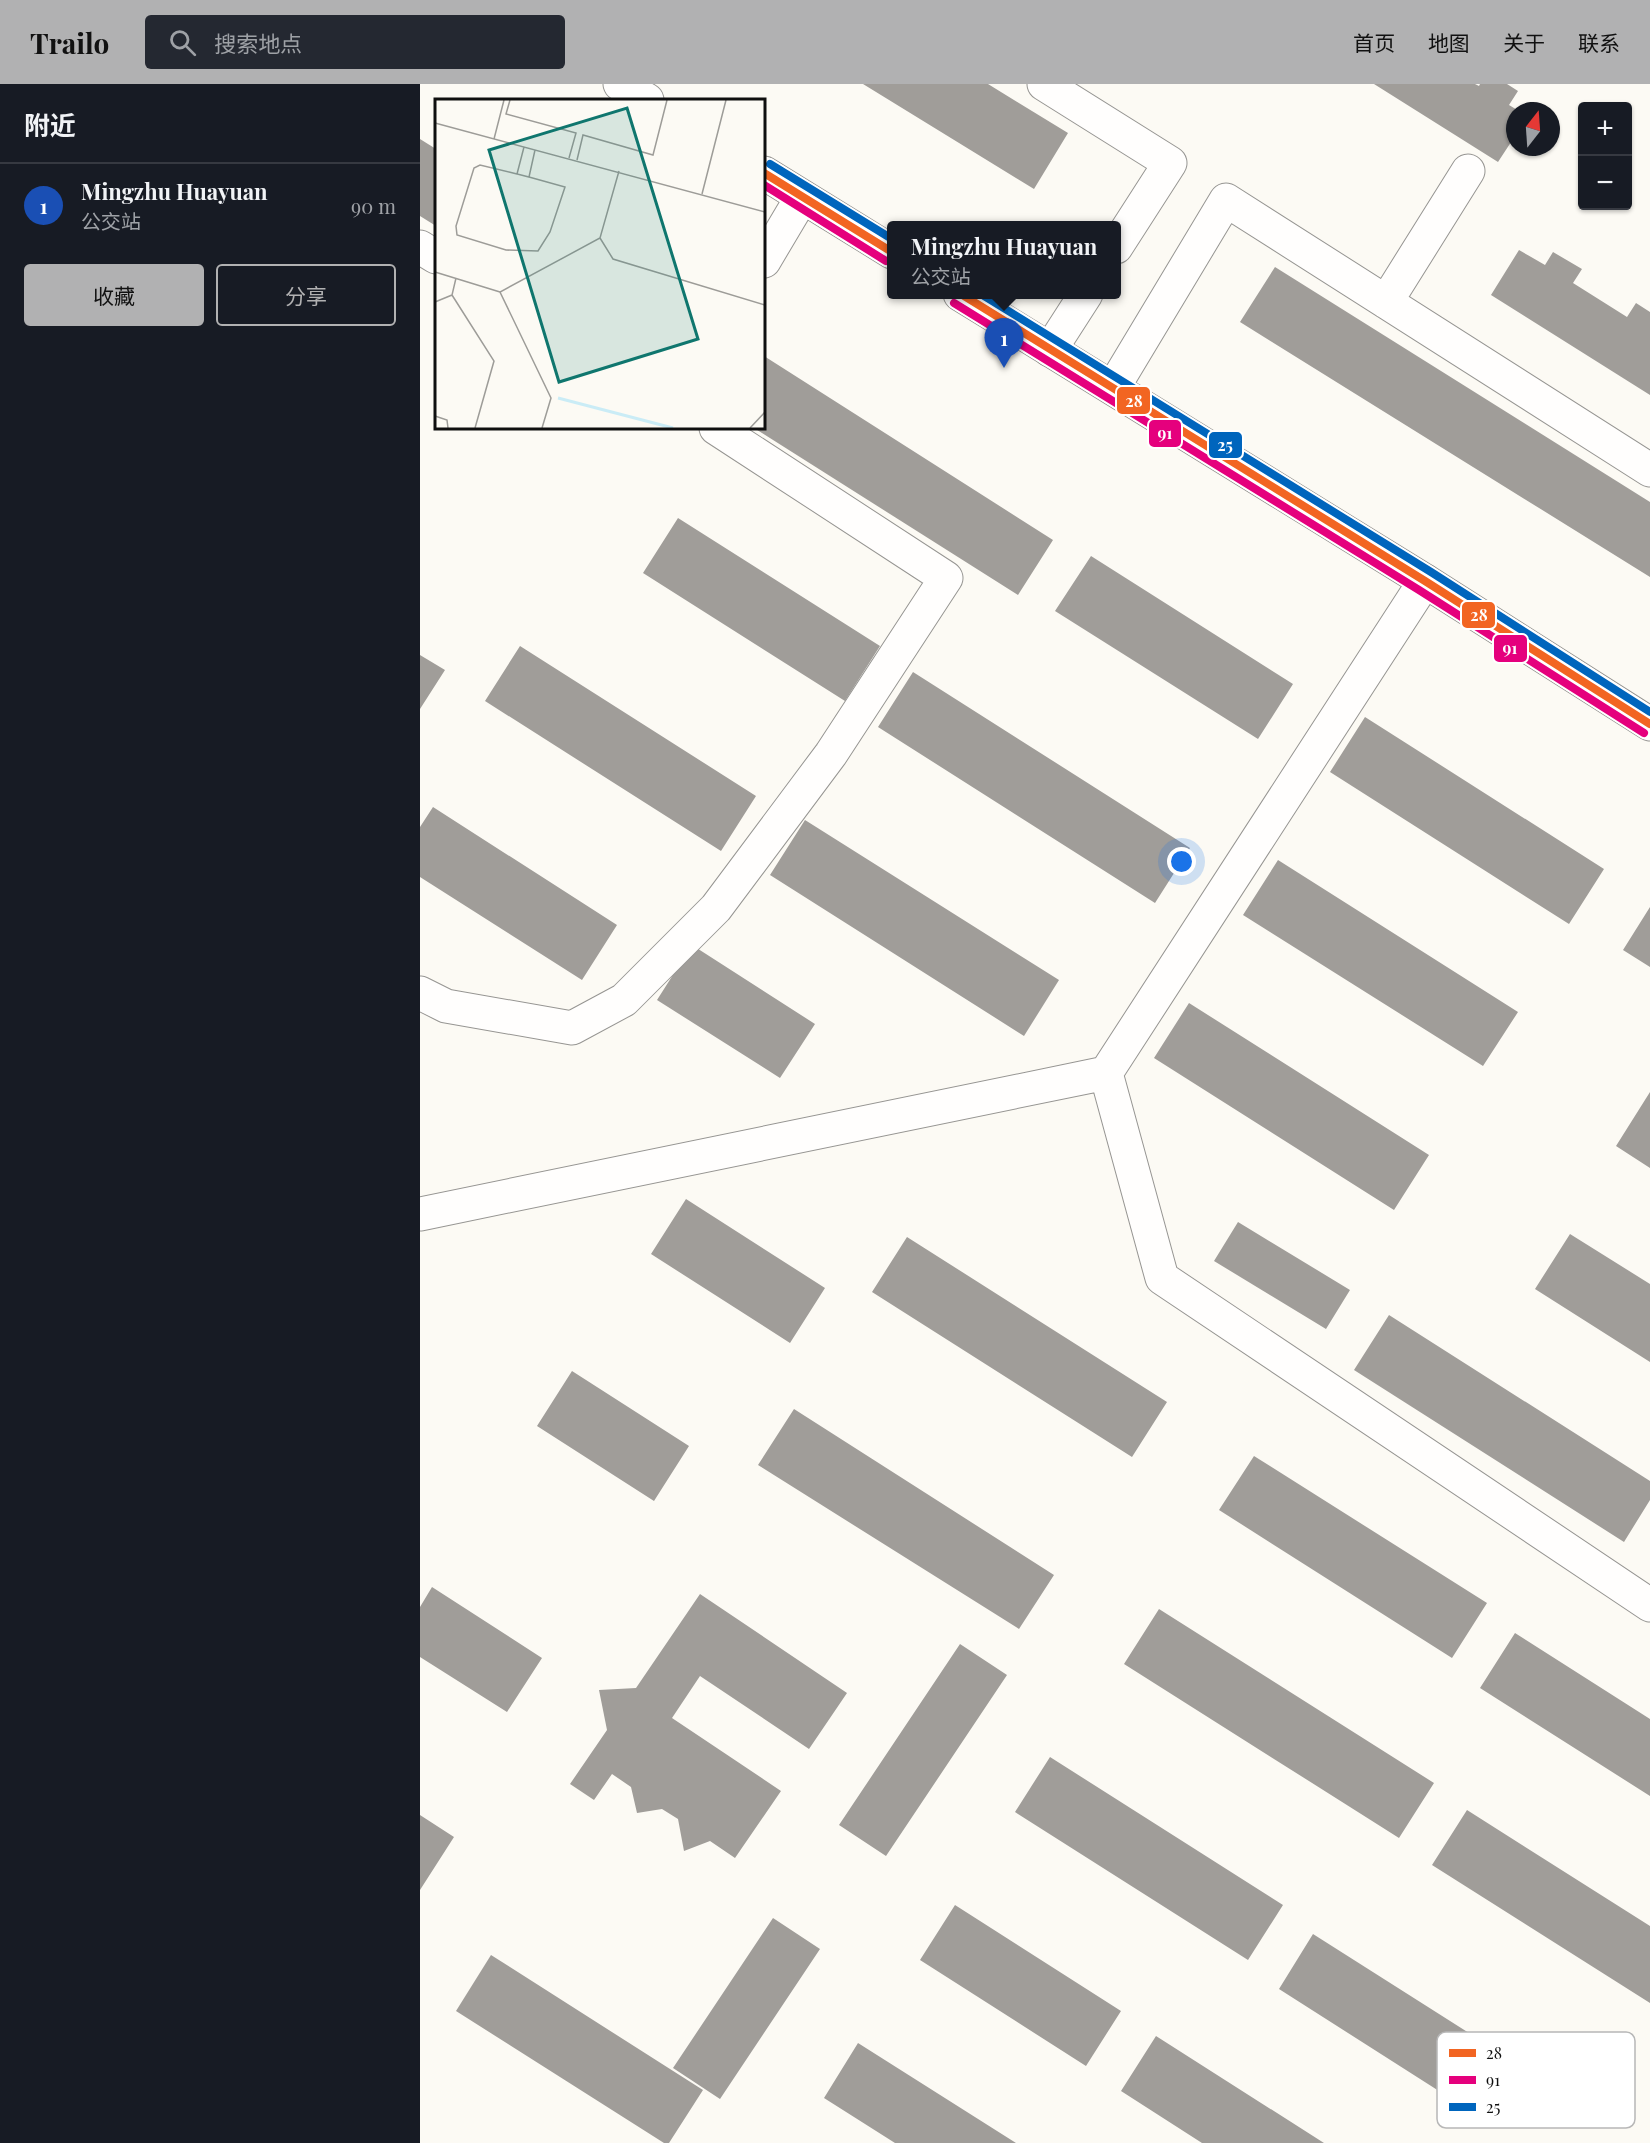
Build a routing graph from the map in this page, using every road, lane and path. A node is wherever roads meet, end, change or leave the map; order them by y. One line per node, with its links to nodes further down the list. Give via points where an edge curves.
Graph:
1 (620, 84): 3 (street)
2 (1044, 84): 7 (street, via 1170,162)
3 (645, 99)
4 (1468, 171): 14 (street)
5 (765, 174): 6 (street)
6 (802, 197): 9 (street); 11 (street)
7 (1121, 239)
8 (420, 247): 10 (street)
9 (887, 250)
10 (435, 256)
11 (765, 259)
12 (968, 299): 15 (street)
13 (1083, 299): 15 (street)
14 (1386, 302): 16 (street, via 1226,200); 18 (street)
15 (1050, 350): 16 (street)
16 (1113, 388): 19 (street)
17 (718, 429): 21 (street, via 946,578 831,754 716,908 624,1000 572,1028 446,1006)
18 (1650, 470)
19 (1425, 581): 20 (street); 22 (street)
20 (1650, 724)
21 (420, 993)
22 (1106, 1073): 23 (street); 24 (street, via 1161,1278)
23 (420, 1214)
24 (1650, 1605)

